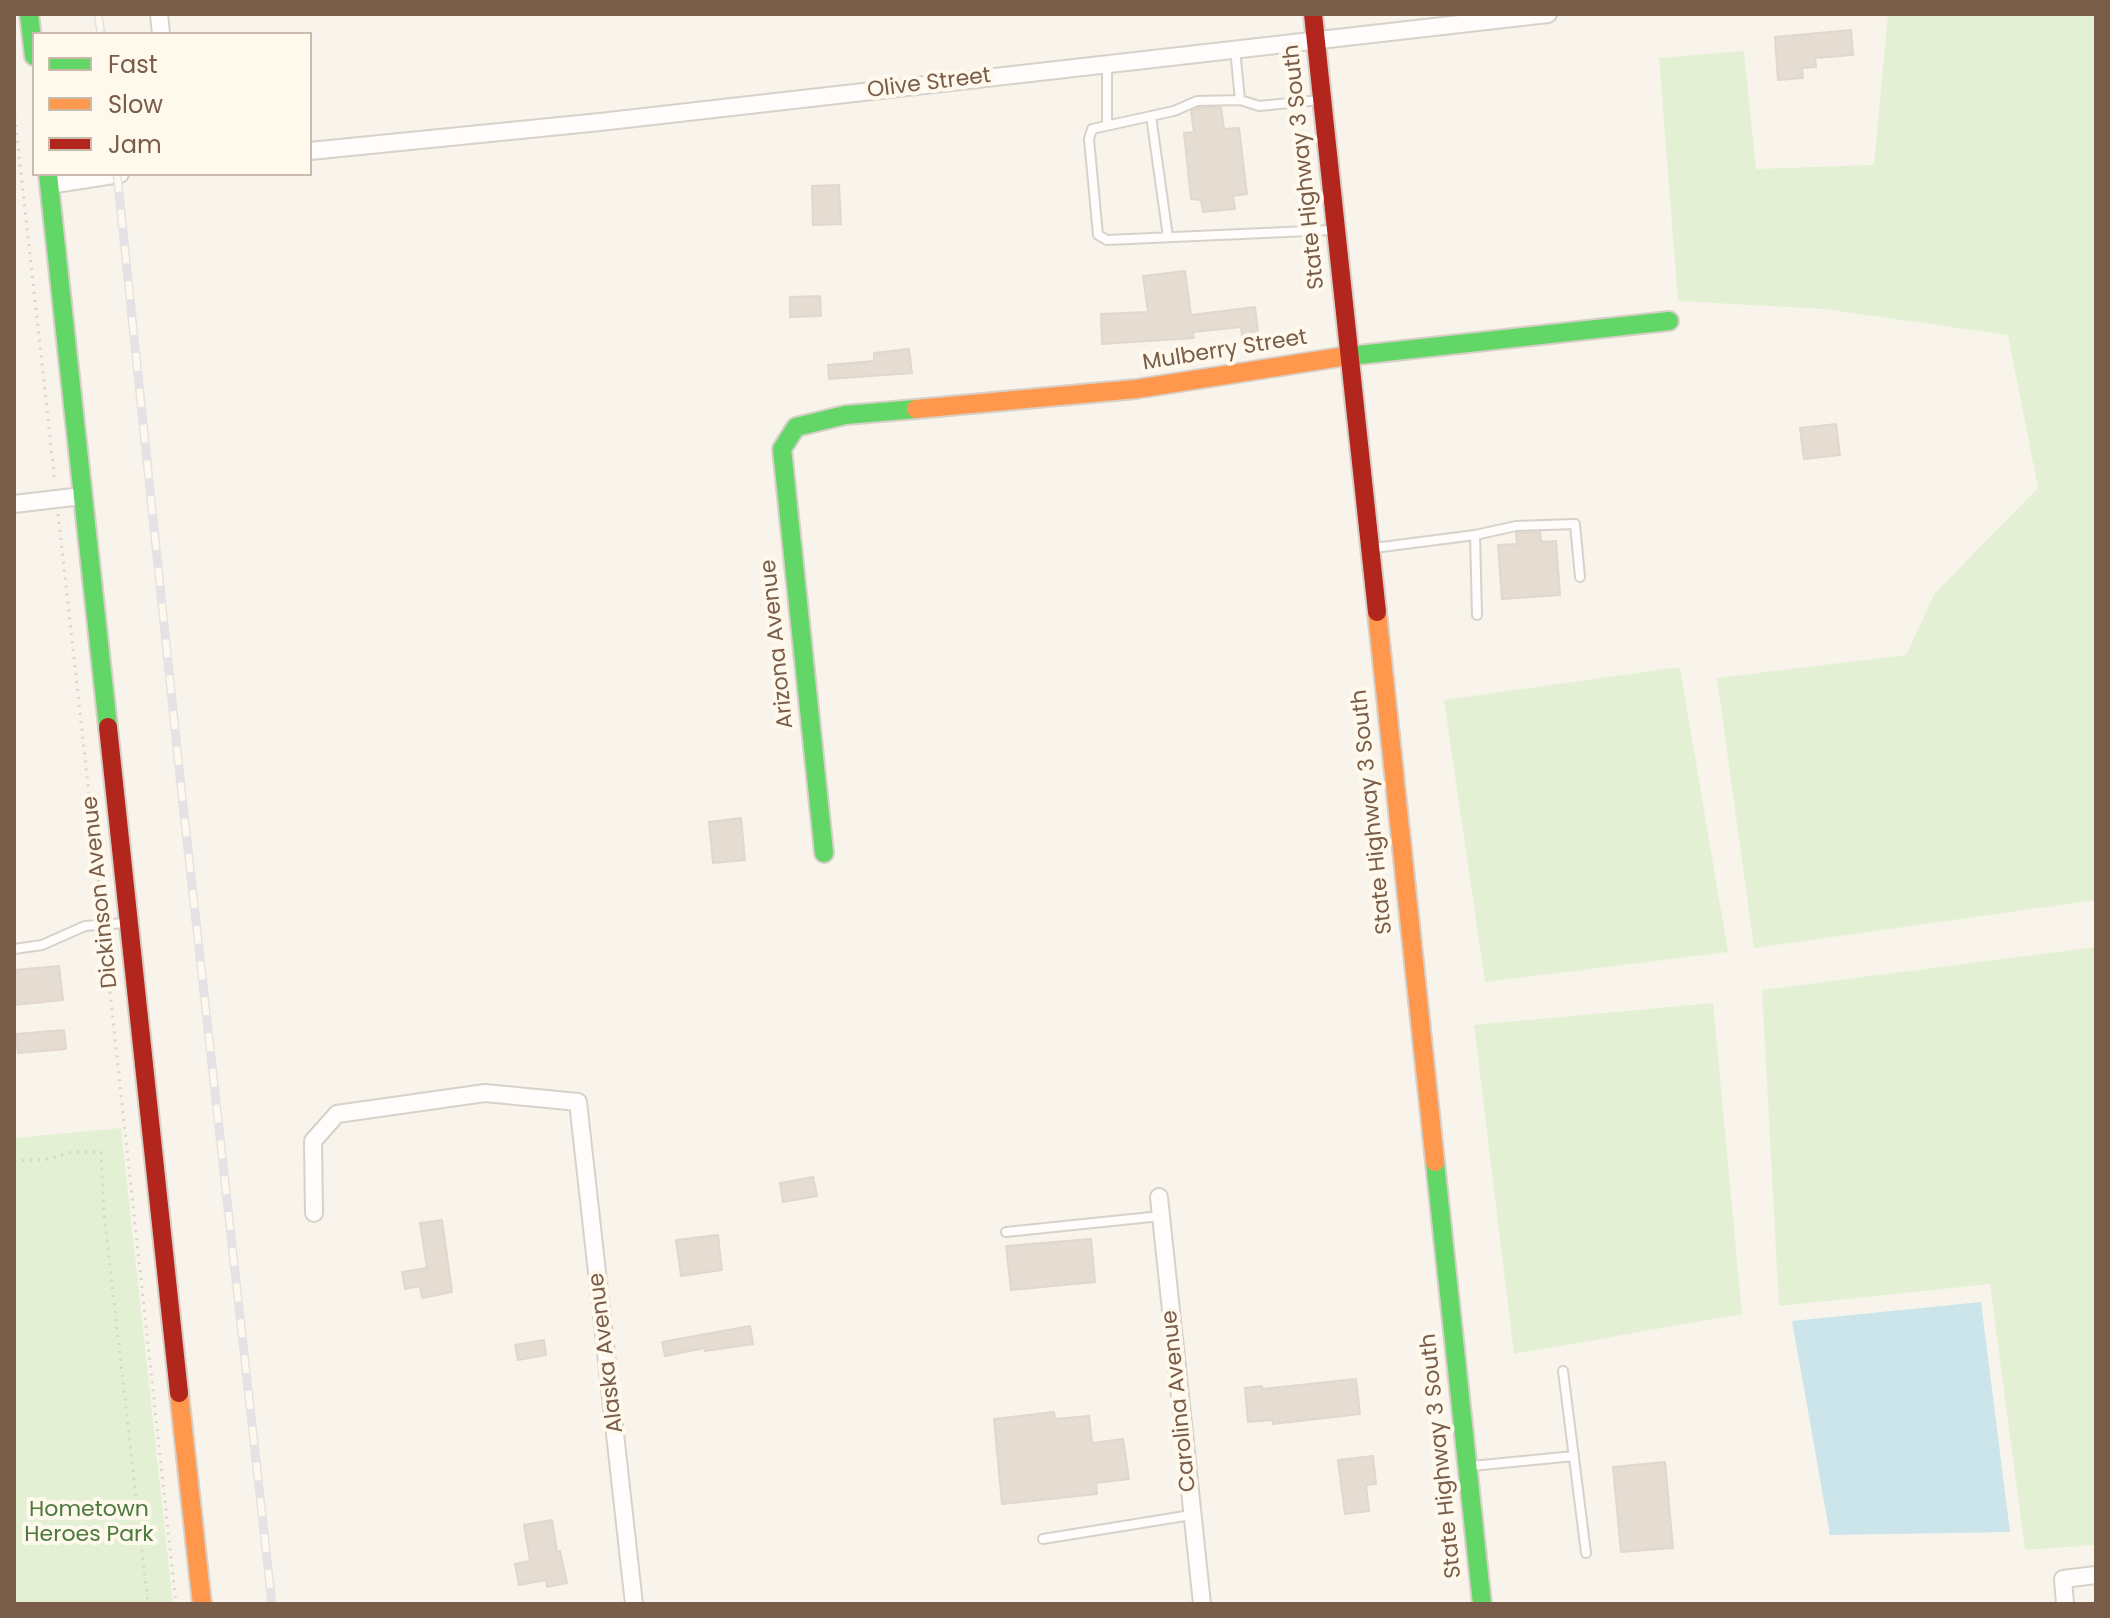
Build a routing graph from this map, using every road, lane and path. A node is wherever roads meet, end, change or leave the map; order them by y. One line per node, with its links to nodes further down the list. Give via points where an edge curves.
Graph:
1 (29, 14): 4 (street)
2 (1313, 14): 5 (street, State Highway 3 South)
3 (1548, 14): 5 (street, Olive Street)
4 (32, 39)
5 (1316, 39): 6 (street, Olive Street); 9 (street, State Highway 3 South)
6 (1235, 48): 7 (street, Olive Street); 8 (lane)
7 (1107, 63): 12 (lane); 13 (street, Olive Street)
8 (1240, 100): 9 (lane, via 1259,106); 11 (lane, via 1197,101)
9 (1322, 100): 16 (street, State Highway 3 South)
10 (14, 109): 22 (path)
11 (1151, 116): 12 (lane); 17 (lane)
12 (1107, 125): 17 (lane, via 1092,129 1089,139 1098,235 1107,240)
13 (312, 151)
14 (96, 176): 15 (street)
15 (48, 180): 21 (street, Dickinson Avenue)
16 (1335, 229): 17 (lane); 19 (street, State Highway 3 South)
17 (1168, 237)
18 (1669, 321): 19 (street, Mulberry Street)
19 (1349, 356): 20 (street, Mulberry Street, via 1136,389 845,415 796,427); 25 (street, State Highway 3 South)
20 (792, 433): 28 (street, Arizona Avenue, via 782,449)
21 (82, 496): 22 (street); 29 (street, Dickinson Avenue)
22 (57, 499): 23 (street); 30 (path)
23 (14, 504)
24 (1475, 535): 25 (lane); 26 (lane, via 1516,526 1575,524); 27 (lane)
25 (1369, 549): 39 (street, State Highway 3 South)
26 (1580, 577)
27 (1477, 615)
28 (824, 853)
29 (129, 923): 30 (lane); 46 (street, Dickinson Avenue)
30 (103, 925): 31 (lane); 45 (path)
31 (14, 949)
32 (14, 1161): 44 (path, via 101,1152)
33 (1159, 1197): 35 (street, Carolina Avenue)
34 (314, 1213): 47 (street, Alaska Avenue, via 313,1141 337,1114 485,1093 578,1102)
35 (1161, 1216): 36 (lane); 40 (street, Carolina Avenue)
36 (1006, 1232)
37 (1563, 1371): 38 (lane)
38 (1574, 1456): 39 (lane); 42 (lane)
39 (1467, 1467): 49 (street, State Highway 3 South)
40 (1191, 1515): 41 (lane); 48 (street, Carolina Avenue)
41 (1043, 1539)
42 (1586, 1553)
43 (2096, 1575): 50 (street, via 2063,1579)
44 (148, 1604)
45 (176, 1604)
46 (202, 1604)
47 (634, 1604)
48 (1202, 1604)
49 (1482, 1604)
50 (2065, 1604)

